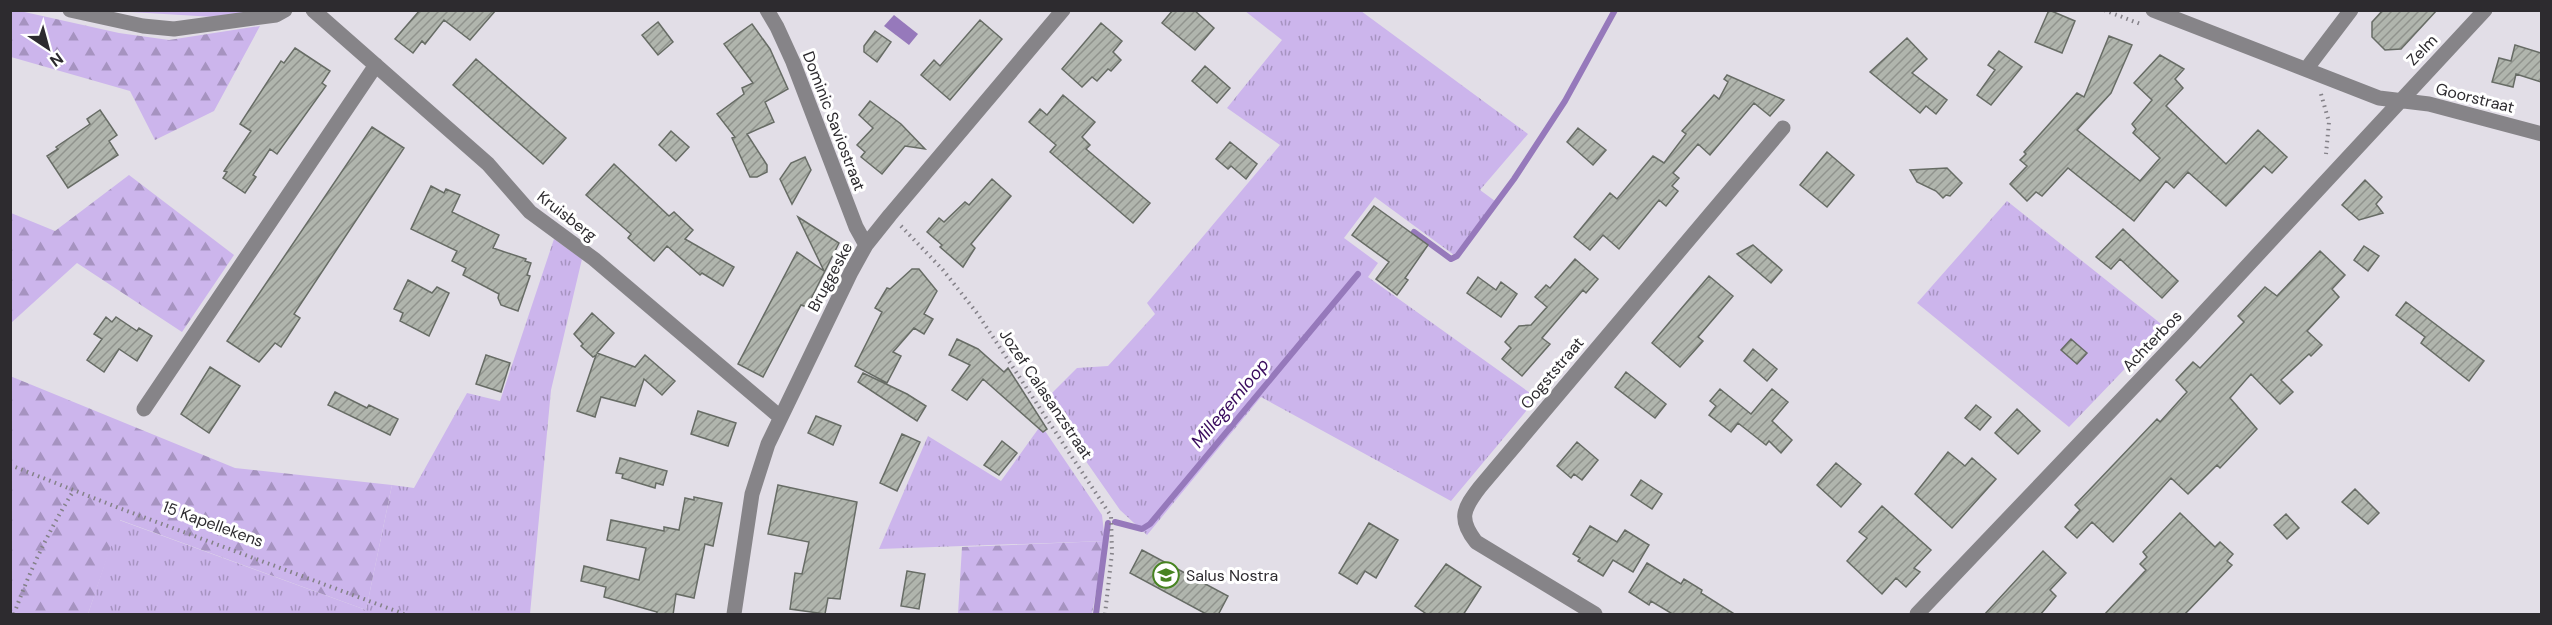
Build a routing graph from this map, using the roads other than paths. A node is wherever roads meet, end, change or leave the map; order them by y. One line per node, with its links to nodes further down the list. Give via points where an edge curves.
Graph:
1 (70, 10): 2 (street, via 174,29 276,15)
2 (285, 10)
3 (313, 10): 9 (street, Kruisberg)
4 (766, 10): 14 (street, Dominic Saviostraat, via 793,62)
5 (1063, 10): 14 (street, Bruggeske)
6 (2153, 10): 10 (street, Goorstraat)
7 (2351, 10): 10 (street)
8 (2485, 10): 11 (street, Zelm)
9 (376, 66): 15 (street); 16 (street, Kruisberg, via 488,164 530,212 602,266)
10 (2307, 68): 11 (street, Goorstraat, via 2379,98)
11 (2405, 95): 13 (street, Goorstraat); 19 (street, Achterbos)
12 (1783, 128): 18 (street, Oogststraat, via 1469,500 1464,514 1466,529 1476,542)
13 (2541, 134)
14 (866, 245): 16 (street, Bruggeske)
15 (144, 409)
16 (780, 417): 17 (street, Bruggeske, via 753,494)
17 (734, 615)
18 (1595, 615)
19 (1917, 615)

